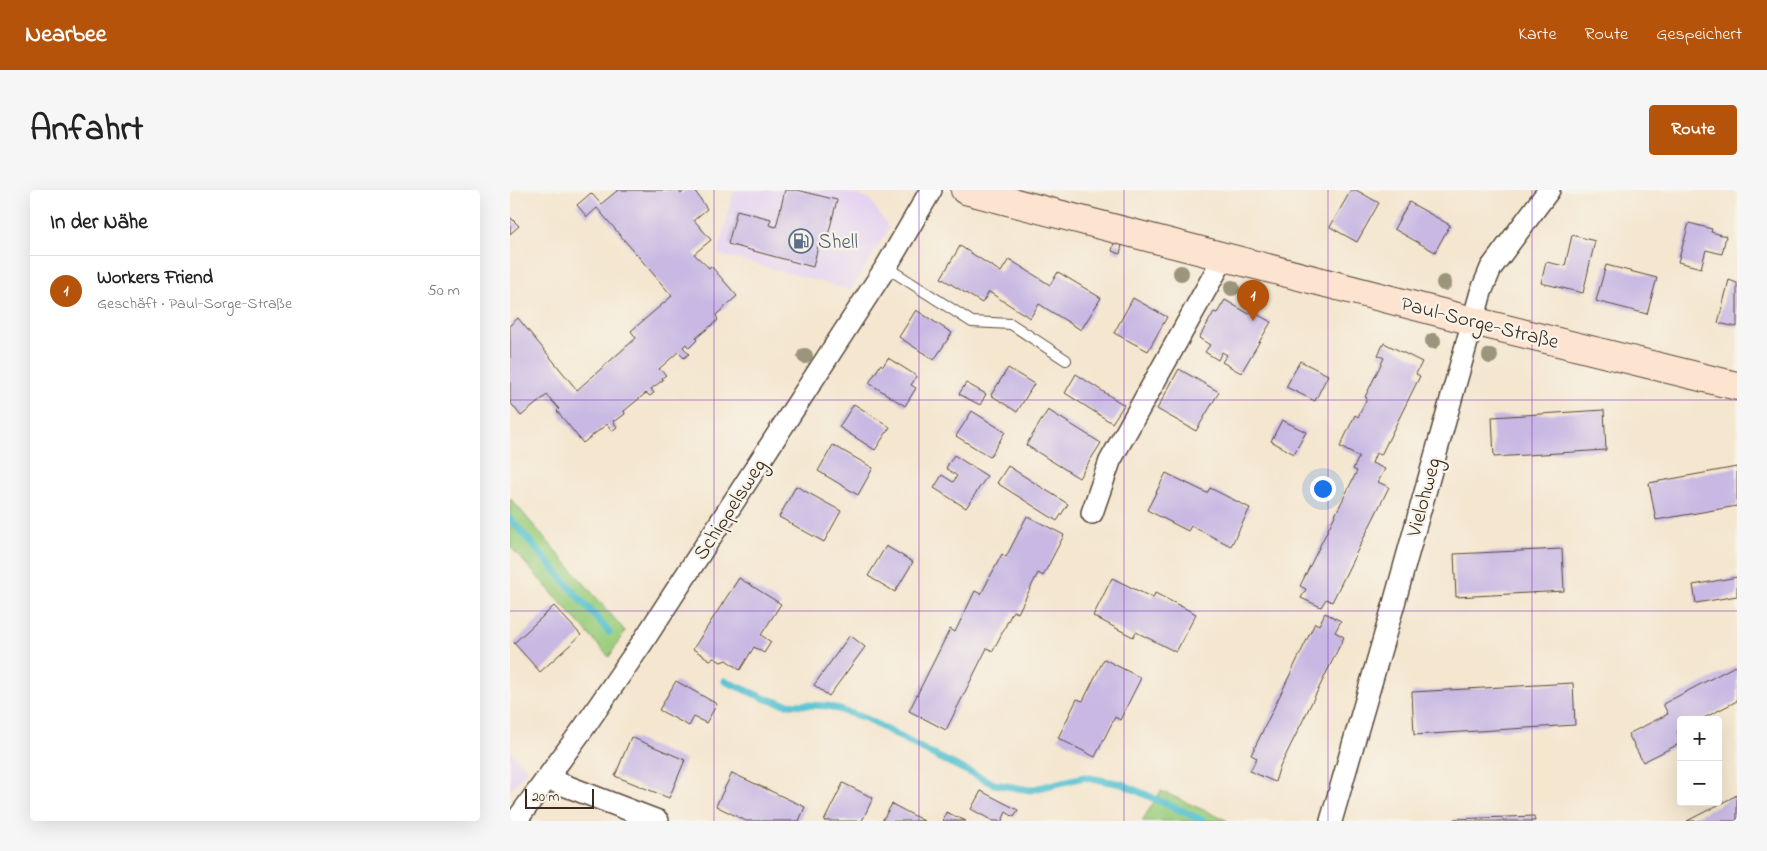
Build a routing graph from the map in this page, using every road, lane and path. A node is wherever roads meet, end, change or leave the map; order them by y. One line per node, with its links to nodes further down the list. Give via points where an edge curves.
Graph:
1 (930, 190): 5 (street, Schippelsweg)
2 (1549, 190): 6 (street, Vielohweg, via 1491,268 1480,292)
3 (983, 192): 4 (street, Paul-Sorge-Straße)
4 (1224, 257): 6 (street, Paul-Sorge-Straße); 9 (street, via 1110,461)
5 (886, 267): 7 (lane, via 972,322 1011,324); 10 (street, Schippelsweg, via 642,643)
6 (1473, 321): 8 (street, Paul-Sorge-Straße); 13 (street, Vielohweg)
7 (1066, 360)
8 (1737, 386)
9 (1092, 512)
10 (548, 778): 11 (street, Schippelsweg); 12 (street)
11 (516, 821)
12 (658, 821)
13 (1330, 821)

